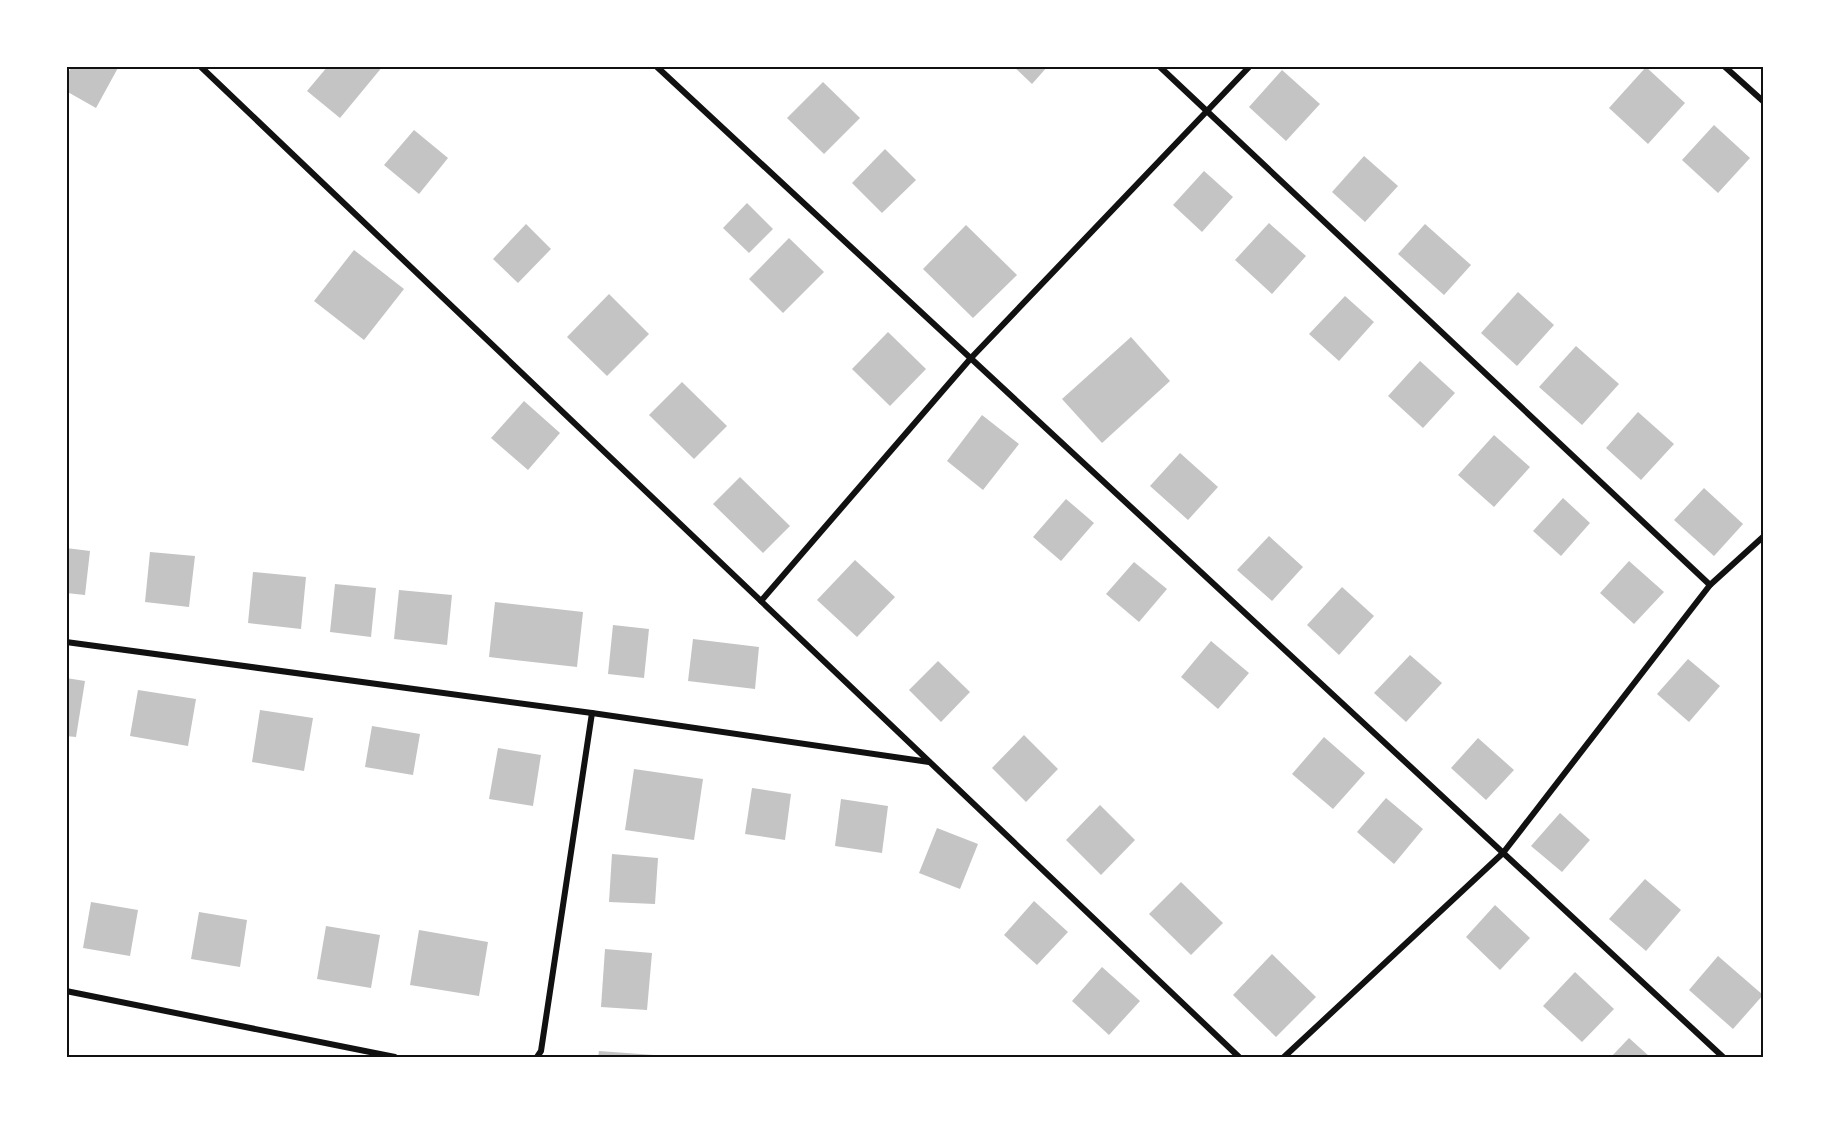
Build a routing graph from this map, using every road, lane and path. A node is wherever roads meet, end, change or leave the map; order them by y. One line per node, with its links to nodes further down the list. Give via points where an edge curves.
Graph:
1 (200, 66): 11 (street)
2 (656, 66): 8 (street)
3 (1159, 66): 7 (street)
4 (1250, 66): 7 (street)
5 (1724, 66): 6 (street)
6 (1764, 102)
7 (1208, 111): 8 (street); 10 (street)
8 (971, 358): 11 (street); 15 (street)
9 (1764, 536): 10 (street)
10 (1710, 585): 15 (street)
11 (761, 601): 14 (street)
12 (66, 642): 13 (street)
13 (592, 713): 14 (street); 18 (street, via 541,1051)
14 (929, 762): 19 (street)
15 (1503, 853): 20 (street); 21 (street)
16 (66, 991): 17 (street)
17 (395, 1057)
18 (537, 1057)
19 (1239, 1057)
20 (1284, 1057)
21 (1723, 1057)

